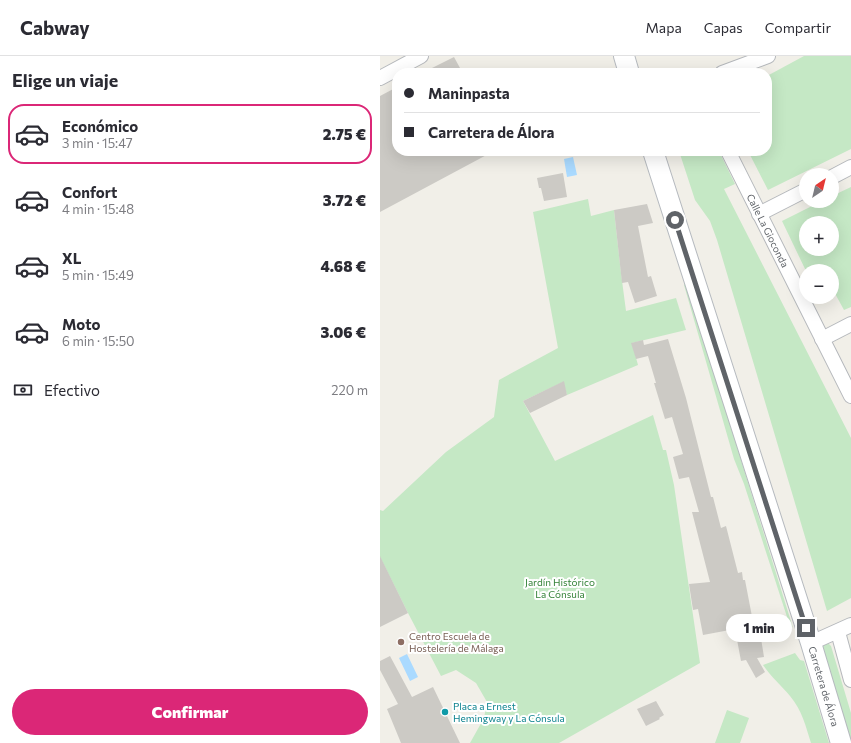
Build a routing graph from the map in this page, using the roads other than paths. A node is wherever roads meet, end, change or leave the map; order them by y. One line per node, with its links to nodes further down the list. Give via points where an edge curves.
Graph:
1 (421, 56): 4 (street)
2 (624, 56): 5 (main road)
3 (768, 56): 6 (street)
4 (399, 68)
5 (628, 68)
6 (736, 68)
7 (392, 72): 8 (street)
8 (380, 78)
9 (655, 156): 20 (main road, Carretera de Álora)
10 (730, 156): 14 (street, Calle La Gioconda)
11 (851, 167): 12 (street)
12 (839, 173)
13 (799, 194): 14 (street)
14 (759, 214): 16 (street, Calle La Gioconda)
15 (851, 324): 16 (street)
16 (822, 339): 17 (street, Calle La Gioconda)
17 (851, 396)
18 (851, 625): 19 (street)
19 (838, 632): 20 (street); 21 (street)
20 (811, 643): 22 (main road, Carretera de Álora)
21 (851, 680)
22 (841, 743)

